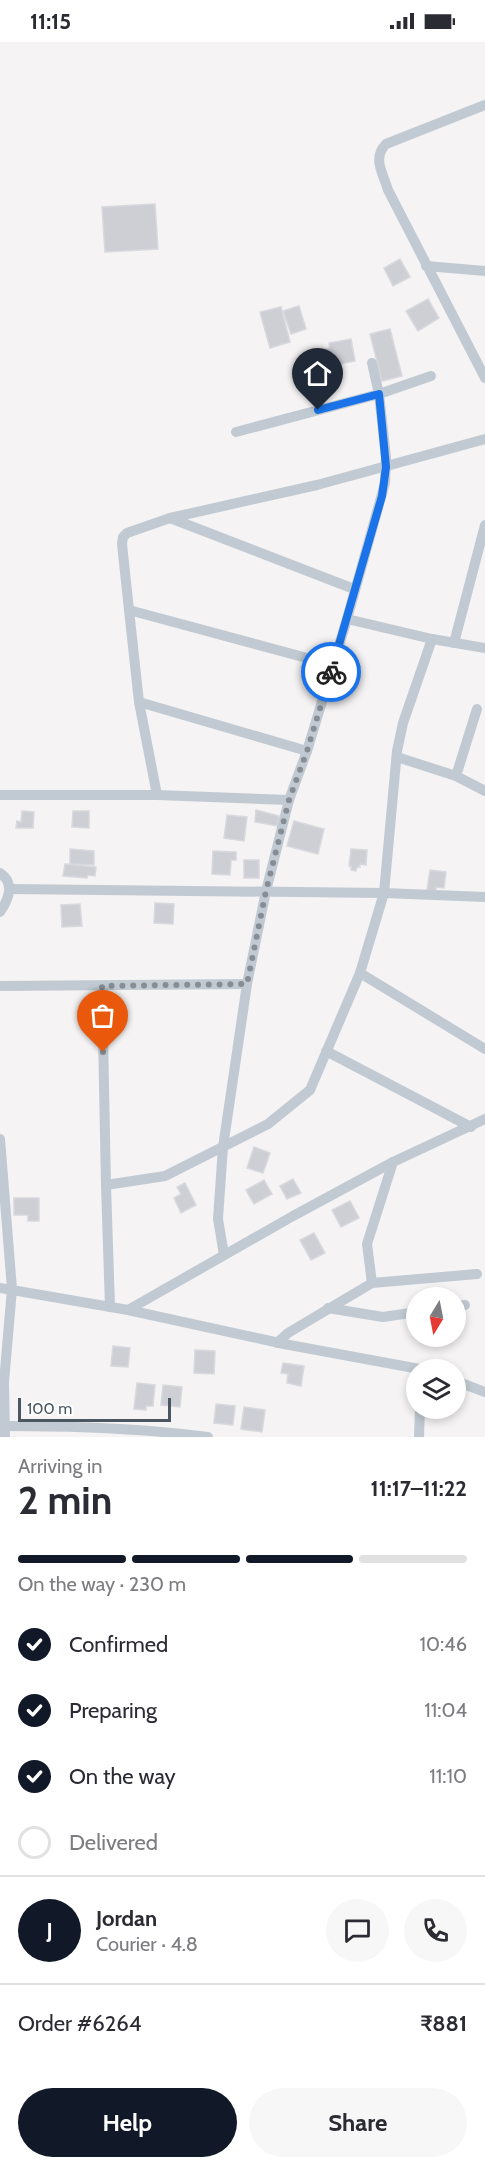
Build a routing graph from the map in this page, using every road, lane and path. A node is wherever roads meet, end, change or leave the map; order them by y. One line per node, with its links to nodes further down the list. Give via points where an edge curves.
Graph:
1 (485, 105): 2 (street, via 386,144 379,151 388,190)
2 (426, 266): 3 (street); 6 (street)
3 (485, 271)
4 (372, 363): 7 (street)
5 (430, 376): 7 (street)
6 (485, 378)
7 (379, 394): 8 (street); 10 (street)
8 (236, 432)
9 (485, 439): 10 (street)
10 (386, 467): 11 (street); 13 (street, via 382,496)
11 (170, 518): 13 (street); 14 (street, via 123,537)
12 (484, 531): 17 (street)
13 (354, 589): 15 (street)
14 (129, 610): 19 (street); 20 (street)
15 (347, 619): 16 (street); 19 (street)
16 (432, 639): 17 (street); 23 (street, via 403,723)
17 (454, 643): 18 (street)
18 (485, 648)
19 (333, 665): 22 (street)
20 (139, 702): 22 (street); 27 (street)
21 (477, 709): 24 (street)
22 (307, 751): 28 (street)
23 (397, 757): 24 (street); 32 (street)
24 (456, 776): 25 (street)
25 (485, 791)
26 (0, 795): 27 (street)
27 (157, 795): 28 (street)
28 (289, 800): 31 (street)
29 (0, 873): 30 (street)
30 (10, 889): 31 (street); 34 (street)
31 (266, 891): 32 (street); 36 (street)
32 (384, 893): 33 (street); 35 (street)
33 (485, 897)
34 (0, 912)
35 (360, 973): 39 (street); 40 (street)
36 (247, 984): 38 (street); 44 (street)
37 (0, 986): 38 (street)
38 (102, 986): 46 (street)
39 (485, 1048)
40 (326, 1051): 42 (street); 44 (street, via 310,1090 268,1125)
41 (485, 1119): 42 (street)
42 (471, 1126): 45 (street)
43 (0, 1139): 51 (street)
44 (223, 1147): 46 (street, via 165,1176); 47 (street, via 218,1219)
45 (393, 1162): 47 (street); 49 (street, via 367,1244)
46 (106, 1185): 52 (street)
47 (224, 1255): 54 (street)
48 (477, 1274): 49 (street)
49 (372, 1283): 53 (street)
50 (0, 1288): 51 (street)
51 (12, 1289): 52 (street); 58 (street)
52 (110, 1307): 54 (street)
53 (328, 1308): 55 (street, via 375,1316); 56 (street)
54 (128, 1310): 56 (street)
55 (406, 1313)
56 (277, 1342): 57 (street)
57 (406, 1366)
58 (2, 1382): 63 (street)
59 (466, 1385): 60 (street)
60 (485, 1392)
61 (420, 1419): 65 (street)
62 (64, 1431): 63 (street); 64 (street, via 160,1431)
63 (5, 1432)
64 (208, 1437)
65 (419, 1437)

